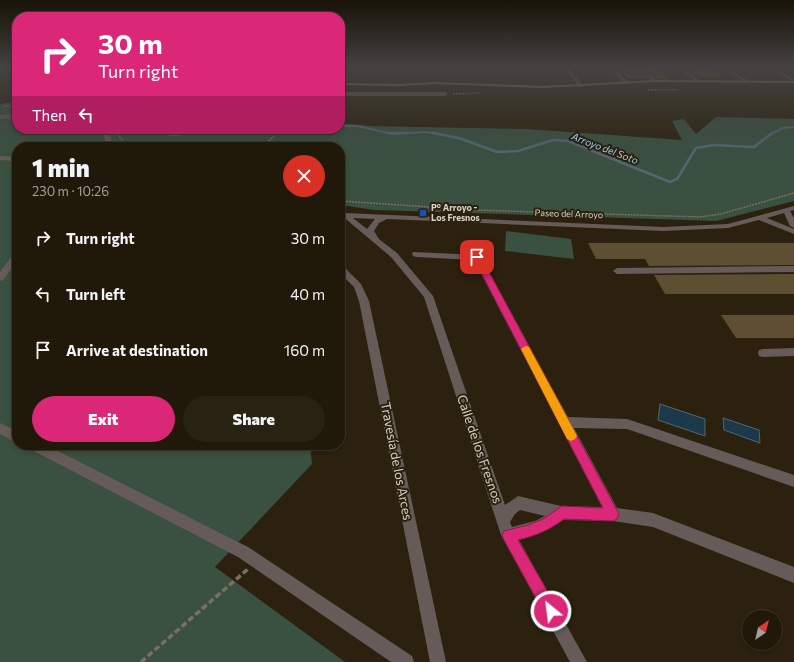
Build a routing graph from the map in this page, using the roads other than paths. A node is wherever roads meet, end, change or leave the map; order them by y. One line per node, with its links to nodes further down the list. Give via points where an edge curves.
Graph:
1 (12, 116): 2 (street)
2 (0, 117)
3 (0, 158): 4 (street)
4 (12, 159)
5 (790, 209): 9 (street, Paseo del Arroyo); 10 (street)
6 (345, 214): 8 (street, Paseo del Arroyo)
7 (345, 216): 12 (street, Calle de los Fresnos)
8 (390, 217): 9 (street, Paseo del Arroyo, via 663,229 728,226); 12 (street, via 374,223 370,231)
9 (761, 218): 11 (street)
10 (794, 226)
11 (794, 232)
12 (378, 242): 28 (street, Calle de los Fresnos, via 394,255 428,296)
13 (416, 254): 21 (street, via 477,257)
14 (12, 262): 18 (street)
15 (794, 269): 16 (street)
16 (617, 271)
17 (345, 273): 31 (street, Travesía de los Arces, via 358,286 364,301)
18 (0, 278)
19 (794, 352): 20 (street)
20 (763, 353)
21 (564, 422): 25 (street, via 627,424); 27 (street)
22 (0, 428): 23 (street)
23 (12, 434)
24 (44, 450): 30 (street, via 243,552)
25 (794, 481)
26 (562, 513): 27 (street); 28 (street, via 548,524 528,531); 28 (street, via 518,503 510,509)
27 (613, 514): 29 (street, via 653,520)
28 (506, 528): 32 (street, Calle de los Fresnos)
29 (794, 575)
30 (406, 662)
31 (438, 662)
32 (579, 662)

